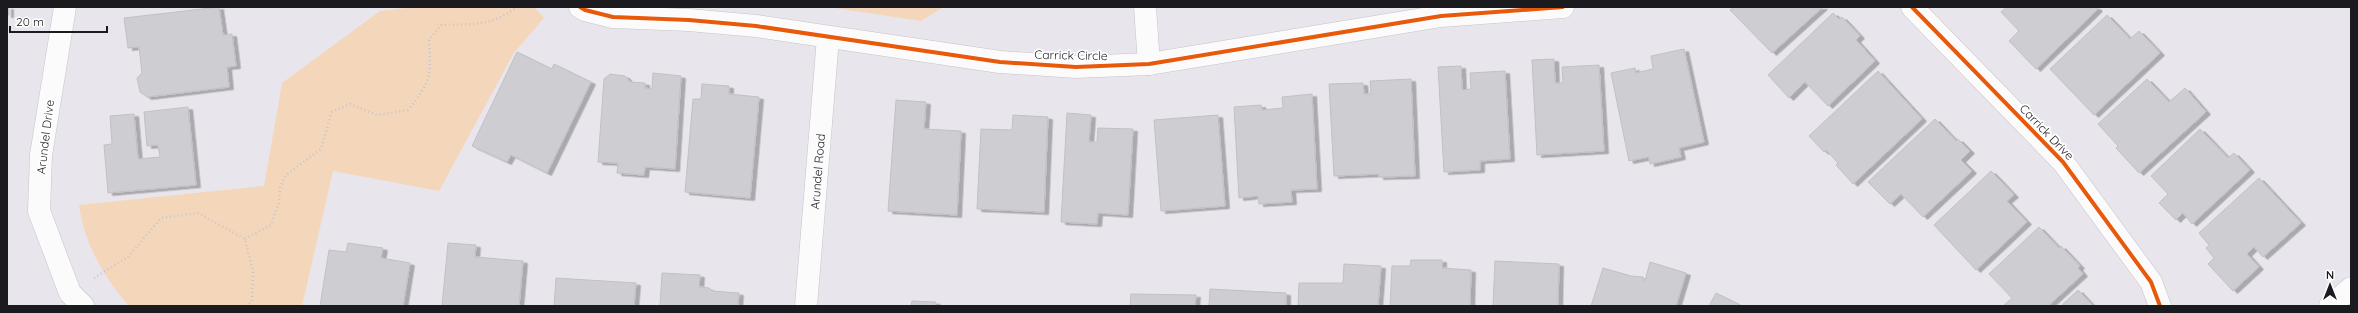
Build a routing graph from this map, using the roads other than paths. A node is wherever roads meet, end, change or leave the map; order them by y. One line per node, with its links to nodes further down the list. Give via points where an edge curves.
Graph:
1 (65, 7): 9 (street, Arundel Drive, via 41,155 39,211)
2 (580, 7): 6 (street, Carrick Circle, via 613,17 741,25)
3 (1144, 7): 7 (street)
4 (1563, 7): 7 (street, Carrick Circle, via 1441,16)
5 (1912, 7): 11 (street, Carrick Drive, via 2063,162 2151,282)
6 (828, 38): 7 (street, Carrick Circle, via 1000,62 1076,67); 10 (street, Arundel Road)
7 (1149, 64)
8 (2351, 288): 12 (street)
9 (76, 300)
10 (806, 306)
11 (2160, 306)
12 (2330, 306)

